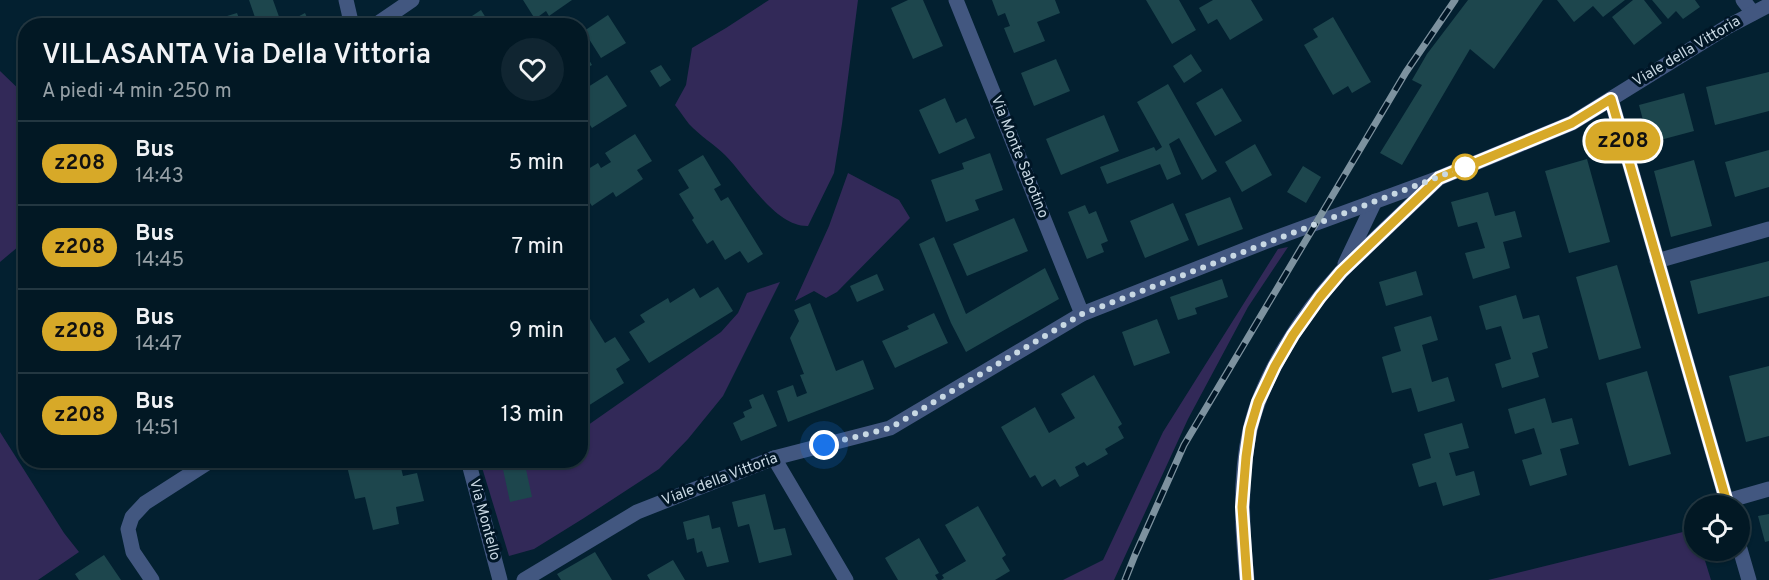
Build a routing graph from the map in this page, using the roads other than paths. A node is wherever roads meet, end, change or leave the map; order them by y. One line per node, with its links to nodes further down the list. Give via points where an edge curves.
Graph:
1 (346, 0): 7 (street)
2 (412, 0): 8 (street)
3 (956, 0): 15 (street, Via Monte Sabotino)
4 (1743, 0): 6 (street)
5 (1769, 5): 6 (street, Viale della Vittoria)
6 (1754, 13): 9 (street, Viale della Vittoria)
7 (350, 18)
8 (386, 18)
9 (1611, 99): 10 (street, Viale della Vittoria, via 1572,123); 13 (street)
10 (1439, 178): 11 (street, Viale della Vittoria); 14 (street)
11 (1375, 201): 14 (street); 15 (street, Viale della Vittoria)
12 (1769, 230): 13 (street)
13 (1657, 261): 20 (street)
14 (1341, 272): 27 (street, via 1284,349 1258,402 1246,457 1242,507)
15 (1082, 314): 16 (street, Viale della Vittoria, via 890,428)
16 (774, 458): 25 (street, Viale della Vittoria, via 637,512); 26 (street)
17 (200, 468): 23 (street, via 145,503 132,517 128,529 133,552)
18 (470, 468): 24 (street, Via Montello)
19 (1769, 489): 21 (street)
20 (1725, 495)
21 (1750, 495)
22 (1743, 561): 28 (street)
23 (152, 580)
24 (500, 580)
25 (524, 580)
26 (846, 580)
27 (1247, 580)
28 (1749, 580)

